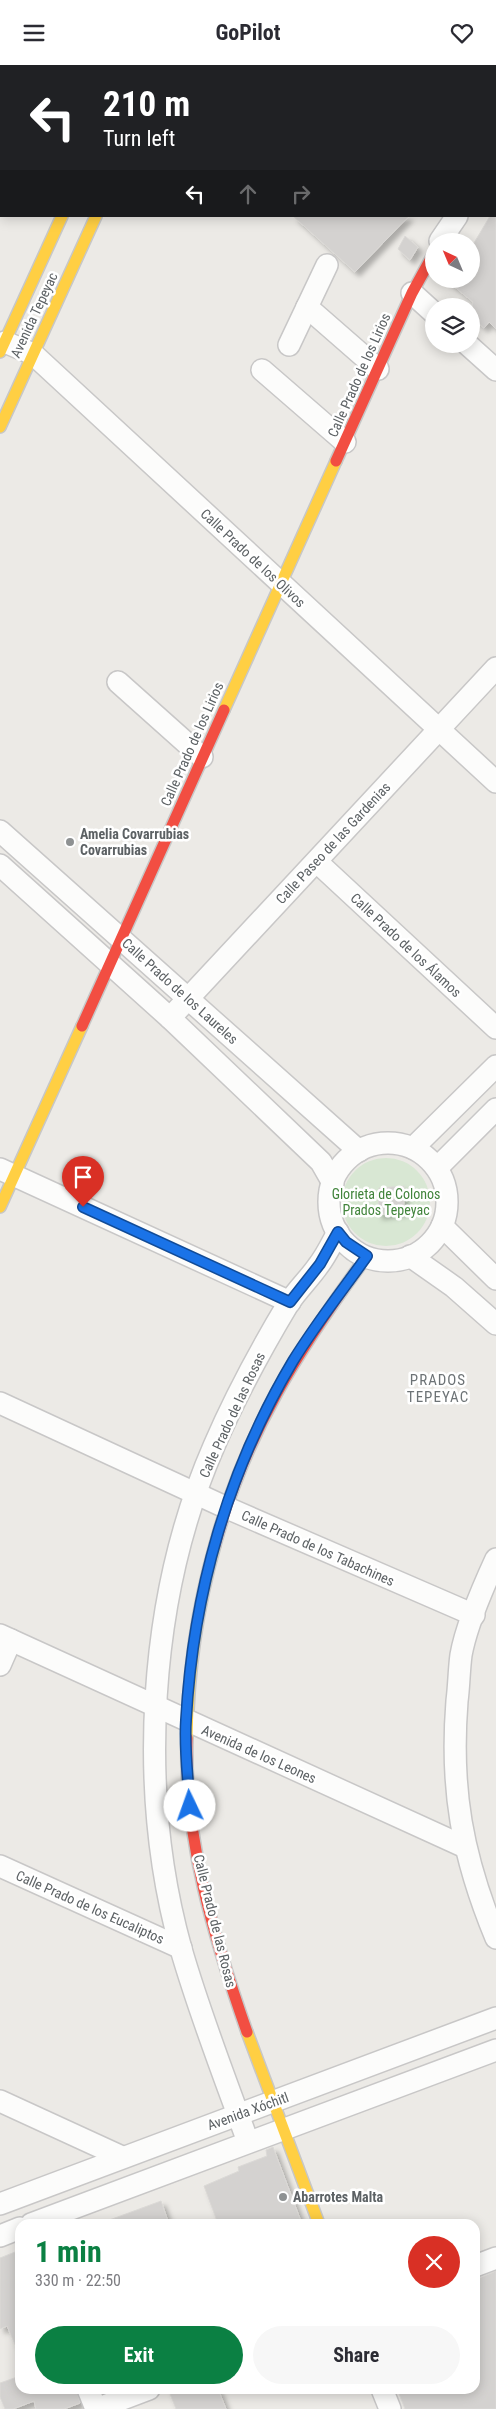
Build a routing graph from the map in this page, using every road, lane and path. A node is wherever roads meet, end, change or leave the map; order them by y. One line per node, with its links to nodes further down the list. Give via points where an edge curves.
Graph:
1 (62, 217): 11 (street, Avenida Tepeyac)
2 (96, 217): 13 (street, Avenida Tepeyac)
3 (456, 217): 4 (street)
4 (445, 233)
5 (327, 265): 9 (street)
6 (425, 269): 7 (street, Calle Prado de los Lirios)
7 (412, 293): 8 (street); 14 (street, Calle Prado de los Lirios)
8 (425, 305)
9 (307, 307): 10 (street); 14 (street)
10 (289, 345)
11 (2, 347): 13 (street, Calle Prado de los Olivos)
12 (477, 353): 16 (street)
13 (33, 355): 17 (street, Avenida Tepeyac); 19 (street, Calle Prado de los Olivos)
14 (378, 369): 18 (street, Calle Prado de los Lirios)
15 (262, 370): 18 (street)
16 (496, 370)
17 (0, 427)
18 (345, 443): 19 (street, Calle Prado de los Lirios)
19 (281, 583): 22 (street, Calle Prado de los Olivos); 23 (street, Calle Prado de los Lirios)
20 (496, 668): 22 (street, Calle Paseo de las Gardenias)
21 (118, 682): 23 (street)
22 (439, 730): 24 (street, Calle Prado de los Olivos); 26 (street, Calle Paseo de las Gardenias)
23 (202, 757): 28 (street, Calle Prado de los Lirios)
24 (496, 782)
25 (0, 831): 28 (street, Calle Prado de los Laureles)
26 (317, 862): 30 (street, Calle Paseo de las Gardenias); 32 (street, Calle Prado de los Álamos)
27 (0, 865): 29 (street, Calle Prado de los Laureles)
28 (121, 939): 29 (street, Calle Prado de los Lirios); 30 (street, Calle Prado de los Laureles)
29 (110, 963): 31 (street, Calle Prado de los Laureles); 38 (street, Calle Prado de los Lirios)
30 (188, 999): 31 (street, Calle Paseo de las Gardenias); 36 (street, Calle Prado de los Laureles)
31 (170, 1018): 39 (street, Calle Prado de los Laureles, via 321,1161)
32 (496, 1028)
33 (496, 1066): 35 (street)
34 (496, 1109): 37 (street)
35 (413, 1148): 36 (street, via 392,1143); 37 (street)
36 (359, 1151): 39 (street, via 343,1165)
37 (436, 1168): 41 (street, via 447,1196)
38 (7, 1173): 40 (street, Calle Prado de los Lirios); 46 (street)
39 (333, 1183): 42 (street, via 330,1208)
40 (0, 1207)
41 (442, 1226): 44 (street, via 429,1244); 45 (street)
42 (338, 1232): 43 (street, via 346,1242); 46 (street, Calle Prado de las Rosas, via 320,1264)
43 (367, 1256): 44 (street, via 389,1260); 50 (street, Calle Prado de las Rosas, via 294,1361 267,1407)
44 (410, 1256): 47 (street, via 454,1287)
45 (496, 1279)
46 (290, 1302): 49 (street, Calle Prado de las Rosas, via 214,1445)
47 (496, 1324)
48 (0, 1403): 49 (street, Calle Prado de los Tabachines)
49 (196, 1493): 50 (street, Calle Prado de los Tabachines); 55 (street, Calle Prado de las Rosas, via 164,1617)
50 (225, 1507): 52 (street, Calle Prado de los Tabachines); 56 (street, Calle Prado de las Rosas, via 208,1565 197,1625)
51 (496, 1559): 52 (street)
52 (474, 1615): 57 (street, via 462,1654 454,1758 456,1797)
53 (6, 1637): 54 (street); 55 (street, Avenida de los Leones)
54 (0, 1665)
55 (156, 1707): 56 (street, Avenida de los Leones); 60 (street, Calle Prado de las Rosas, via 157,1812 168,1891)
56 (186, 1721): 57 (street, Avenida de los Leones); 64 (street, Calle Prado de las Rosas, via 190,1806 200,1873 224,1966)
57 (465, 1847): 59 (street, via 478,1894)
58 (0, 1866): 60 (street, Calle Prado de los Eucaliptos)
59 (496, 1937)
60 (181, 1948): 65 (street, Calle Prado de las Rosas)
61 (496, 2017): 64 (street, Avenida Xóchitl)
62 (496, 2050): 66 (street, Avenida Xóchitl)
63 (0, 2101): 68 (street)
64 (273, 2102): 65 (street, Avenida Xóchitl); 66 (street, Calle Prado de las Rosas)
65 (238, 2115): 67 (street, Calle Prado de las Rosas); 68 (street, Avenida Xóchitl)
66 (283, 2129): 67 (street, Avenida Xóchitl); 71 (street, Calle Prado de las Rosas)
67 (248, 2142): 70 (street, Avenida Xóchitl)
68 (122, 2157): 69 (street, Avenida Xóchitl)
69 (0, 2204)
70 (44, 2219)
71 (317, 2219)
72 (15, 2230): 73 (street)
73 (0, 2236)
74 (496, 2258): 75 (street)
75 (480, 2264)
76 (90, 2394): 79 (street)
77 (136, 2394): 79 (street)
78 (384, 2394): 80 (street)
79 (96, 2409)
80 (390, 2409)

